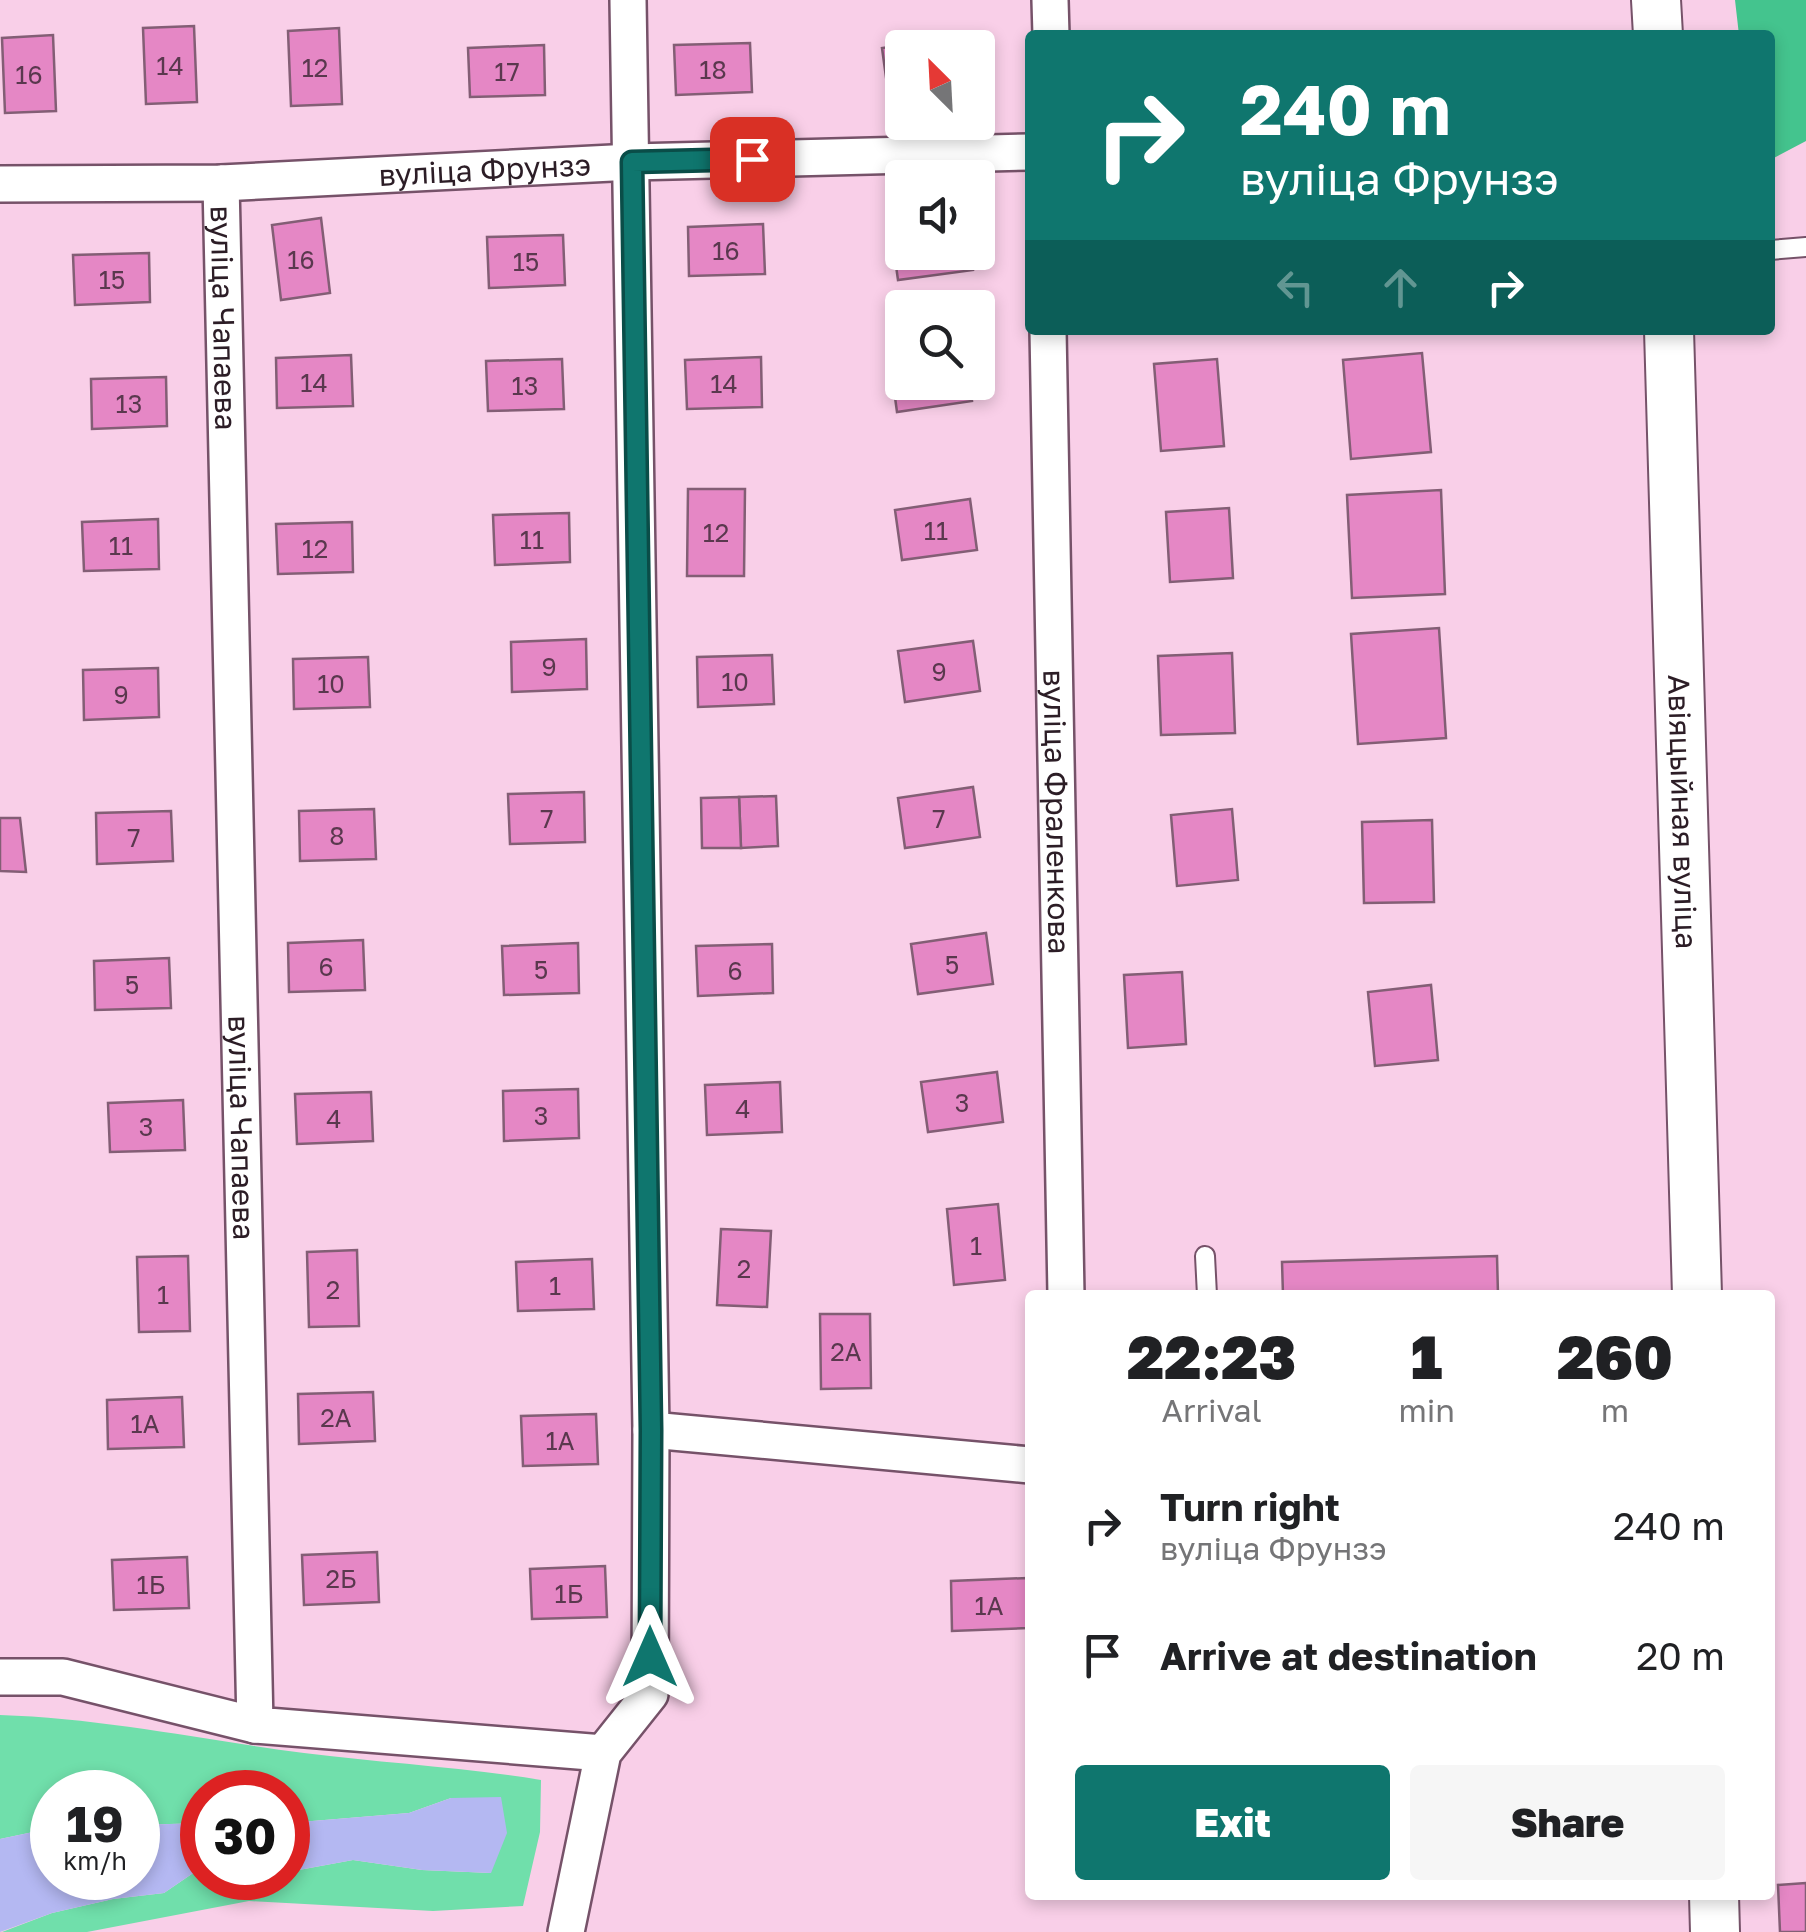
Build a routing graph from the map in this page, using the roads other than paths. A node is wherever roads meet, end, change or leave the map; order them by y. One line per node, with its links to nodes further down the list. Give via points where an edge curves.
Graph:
1 (628, 0): 7 (street)
2 (1050, 0): 4 (street)
3 (1656, 0): 5 (street)
4 (1052, 30)
5 (1658, 30)
6 (1025, 152): 7 (street, вуліца Фрунзэ)
7 (632, 162): 8 (street, вуліца Фрунзэ); 18 (street)
8 (221, 183): 9 (street, вуліца Фрунзэ); 21 (street, вуліца Чапаева)
9 (0, 184)
10 (1806, 247): 11 (lane)
11 (1775, 250)
12 (1048, 335): 15 (street, вуліца Фраленкова)
13 (1668, 335): 17 (street, Авіяцыйная вуліца)
14 (1205, 1256): 16 (lane)
15 (1066, 1290)
16 (1206, 1290)
17 (1696, 1290)
18 (651, 1430): 19 (street); 22 (street, via 650,1694)
19 (1025, 1464)
20 (0, 1678): 21 (street, via 63,1678)
21 (255, 1726): 22 (street)
22 (602, 1753): 24 (street)
23 (1714, 1900): 25 (street)
24 (566, 1932)
25 (1715, 1932)

